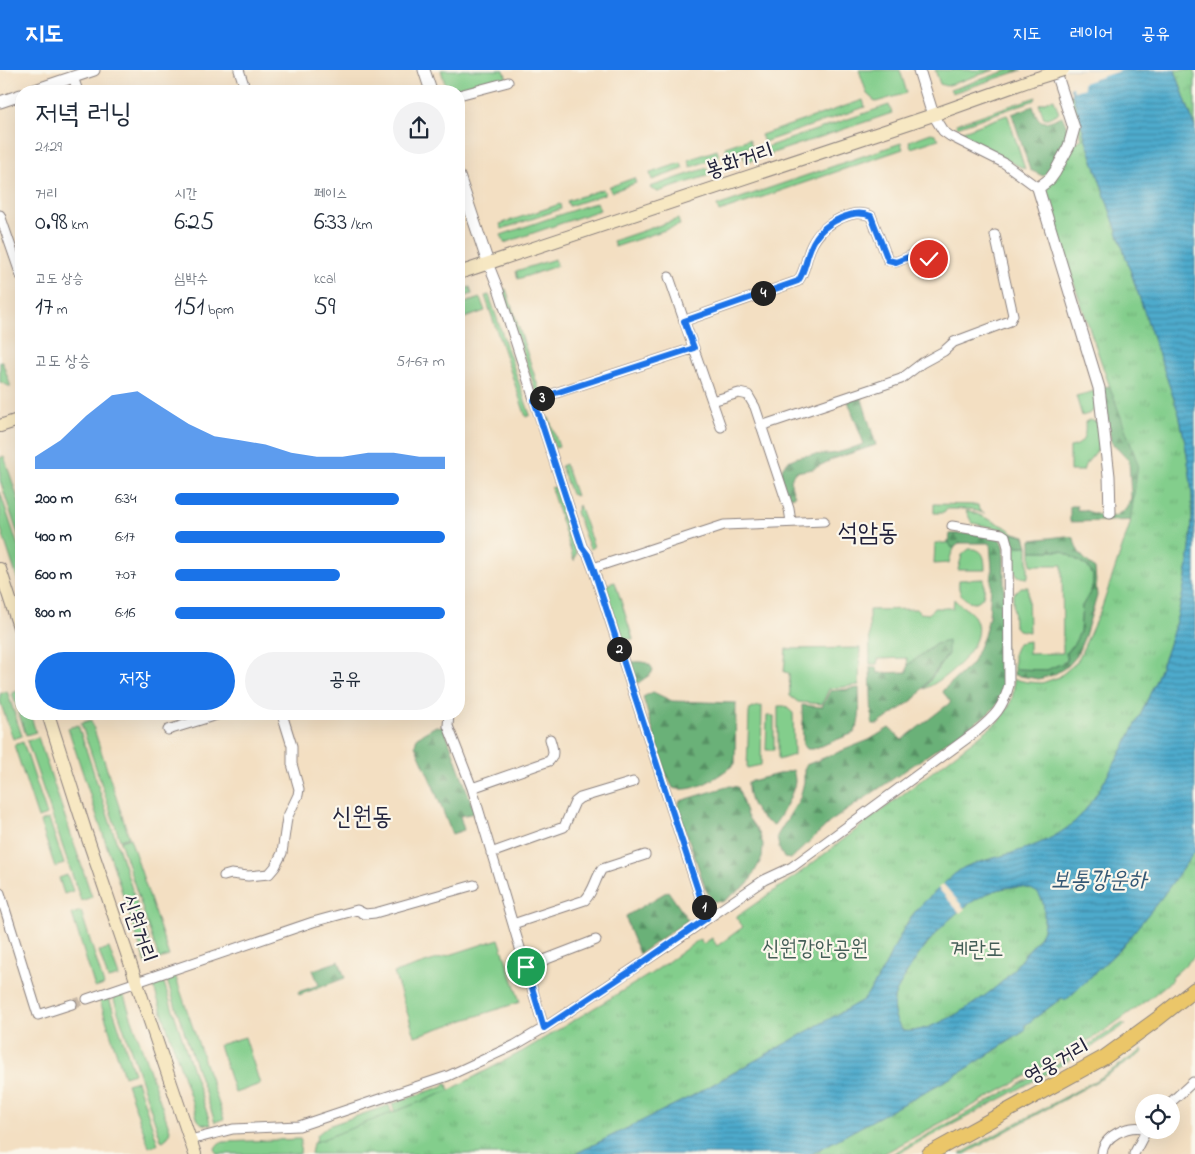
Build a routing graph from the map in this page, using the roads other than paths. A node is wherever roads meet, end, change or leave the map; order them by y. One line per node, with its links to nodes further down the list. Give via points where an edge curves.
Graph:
1 (94, 70): 7 (street)
2 (239, 70): 11 (street)
3 (424, 70): 12 (street)
4 (919, 70): 16 (street)
5 (1055, 70): 17 (street, via 1074,128 1069,146 1055,172)
6 (1063, 70): 16 (main road, 봉화거리, bridge)
7 (73, 77): 9 (street); 10 (street)
8 (508, 82): 13 (street)
9 (50, 85)
10 (76, 85)
11 (244, 85)
12 (429, 85)
13 (465, 93)
14 (15, 97): 15 (street)
15 (0, 102)
16 (933, 115): 17 (street, via 950,136 1004,164); 23 (main road, 봉화거리)
17 (1038, 188): 34 (street, via 1099,388)
18 (465, 194): 23 (street)
19 (0, 215): 21 (street)
20 (995, 235): 32 (street, via 1013,315 1010,321 954,342 901,379)
21 (15, 259)
22 (929, 259): 26 (street, via 918,253 896,262 888,260 871,216 863,212 850,214 828,224 818,235 798,281)
23 (488, 263): 24 (main road, 봉화거리); 28 (street)
24 (465, 271)
25 (669, 277): 26 (street)
26 (684, 321): 27 (street)
27 (694, 348): 28 (street); 29 (street)
28 (534, 400): 38 (street, via 582,547)
29 (712, 400): 32 (street, via 739,393 748,395); 33 (street)
30 (15, 421): 31 (main road)
31 (0, 426)
32 (761, 426): 36 (street)
33 (721, 427)
34 (1110, 512)
35 (824, 520): 36 (street)
36 (792, 522): 38 (street, via 724,525)
37 (952, 526): 54 (street, via 996,532 1005,536 1007,541 1009,685 1000,710 792,867 764,880)
38 (593, 568): 54 (street)
39 (0, 569): 40 (main road)
40 (15, 615)
41 (50, 720): 58 (main road, 신원거리)
42 (200, 720): 45 (street)
43 (284, 720): 51 (street, via 299,790 286,818 282,853 269,874)
44 (448, 720): 48 (street)
45 (168, 730)
46 (550, 739): 48 (street, via 553,754 549,761)
47 (633, 782): 49 (street, via 580,798 564,826)
48 (472, 788): 49 (street)
49 (491, 853): 55 (street)
50 (646, 855): 55 (street, via 602,868 585,900)
51 (224, 876)
52 (474, 885): 58 (street, via 375,913 365,914 356,910 322,919)
53 (0, 893): 61 (street, via 38,1015)
54 (707, 918): 62 (street)
55 (513, 924): 57 (street)
56 (596, 940): 57 (street)
57 (526, 967): 62 (street)
58 (137, 982): 60 (street); 67 (main road, 신원거리)
59 (1195, 989): 69 (main road, 영웅거리, via 1105,1057)
60 (87, 999)
61 (72, 1004)
62 (544, 1028): 67 (street, via 448,1076 299,1126 232,1129)
63 (1193, 1082): 64 (street)
64 (1180, 1094)
65 (1135, 1127): 70 (street, via 1124,1129 1107,1141)
66 (1142, 1139): 71 (street)
67 (190, 1140): 68 (main road, 신원거리)
68 (195, 1154)
69 (930, 1154)
70 (1102, 1154)
71 (1134, 1154)

